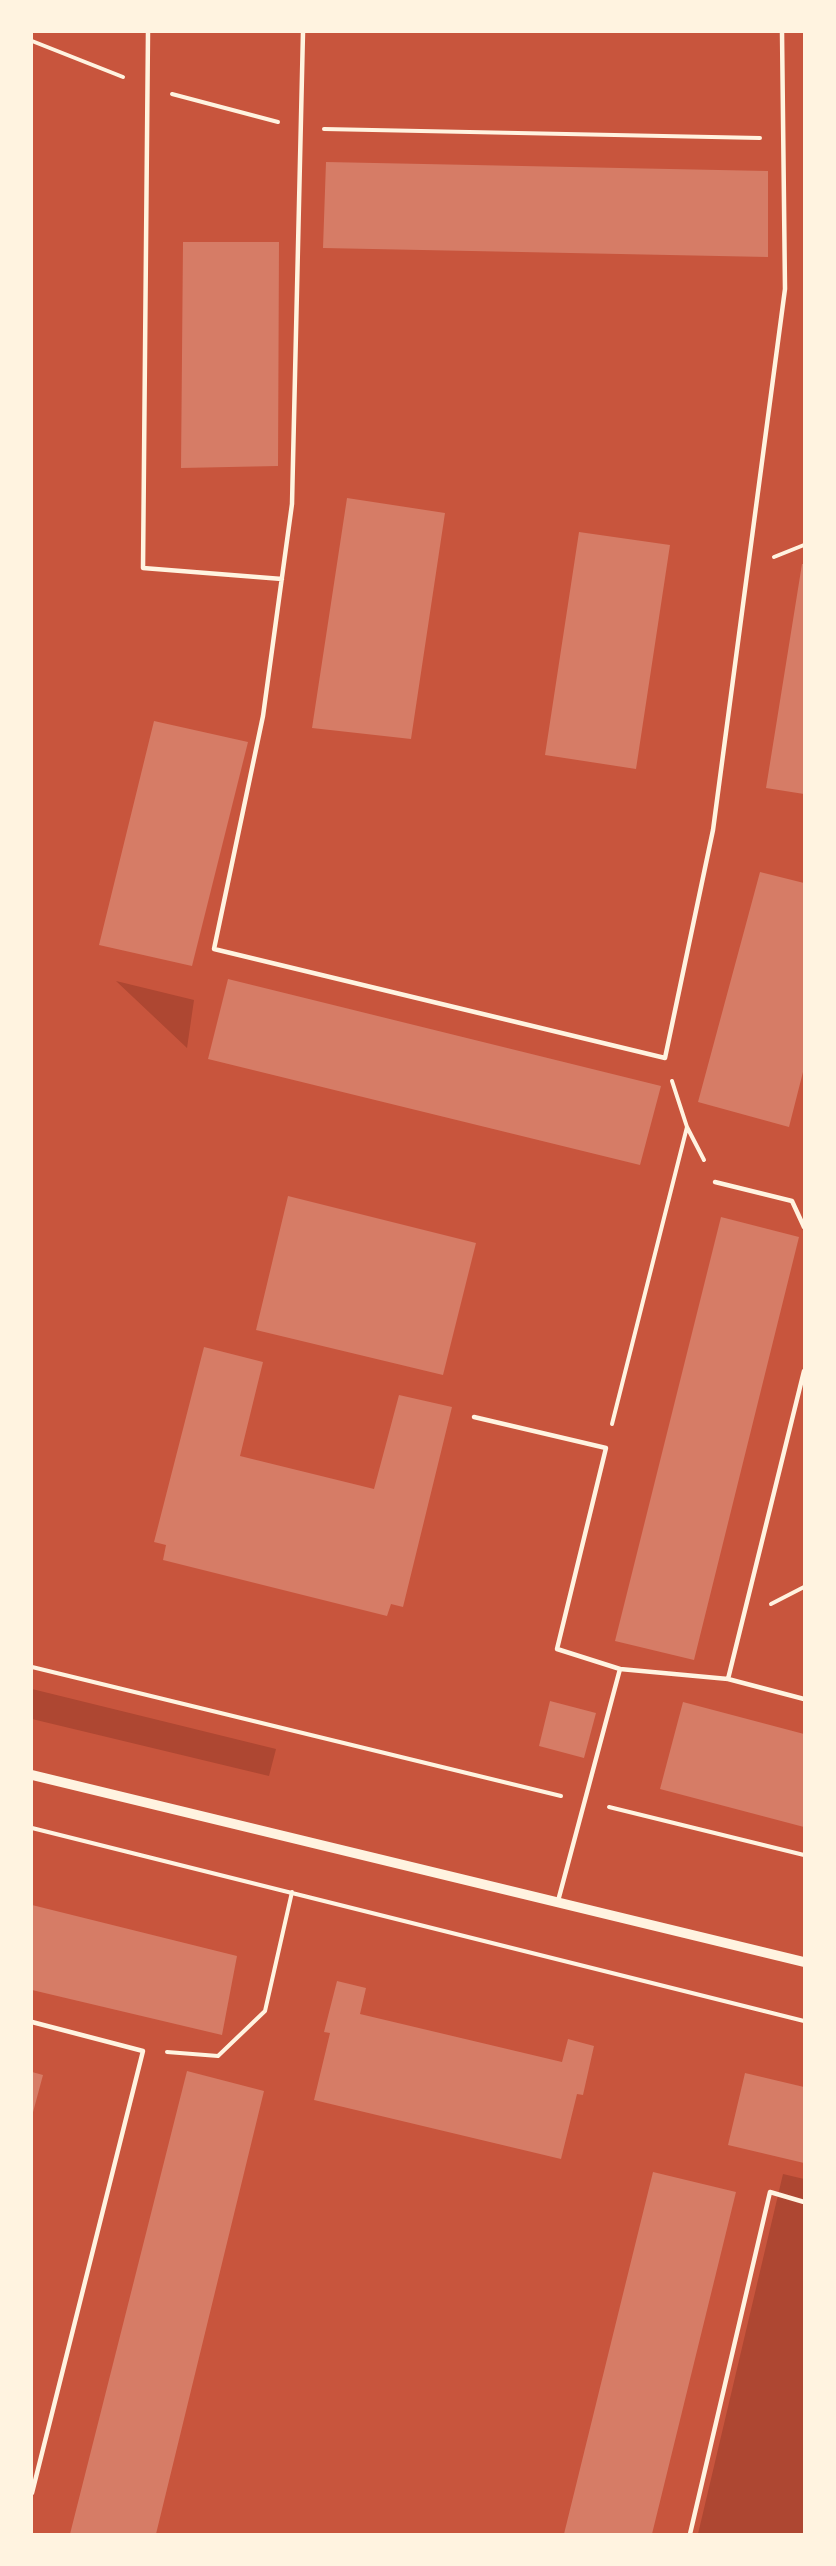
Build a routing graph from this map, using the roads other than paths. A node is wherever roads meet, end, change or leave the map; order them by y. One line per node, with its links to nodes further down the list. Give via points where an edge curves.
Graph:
1 (148, 32): 4 (lane, via 143,567)
2 (303, 32): 4 (lane, via 292,504)
3 (783, 32): 4 (lane, via 785,289 713,830 665,1058 214,949 263,716)
4 (282, 579)
5 (715, 1182): 6 (lane, via 792,1202)
6 (804, 1227)
7 (804, 1371): 10 (lane)
8 (474, 1417): 9 (lane, via 606,1448 557,1649)
9 (620, 1669): 10 (lane); 13 (lane)
10 (728, 1679): 11 (lane)
11 (804, 1699)
12 (32, 1775): 13 (street)
13 (558, 1901): 14 (street)
14 (804, 1962)
15 (32, 2022): 17 (lane, via 143,2050)
16 (804, 2202): 18 (lane, via 770,2192)
17 (32, 2493)
18 (690, 2535)

